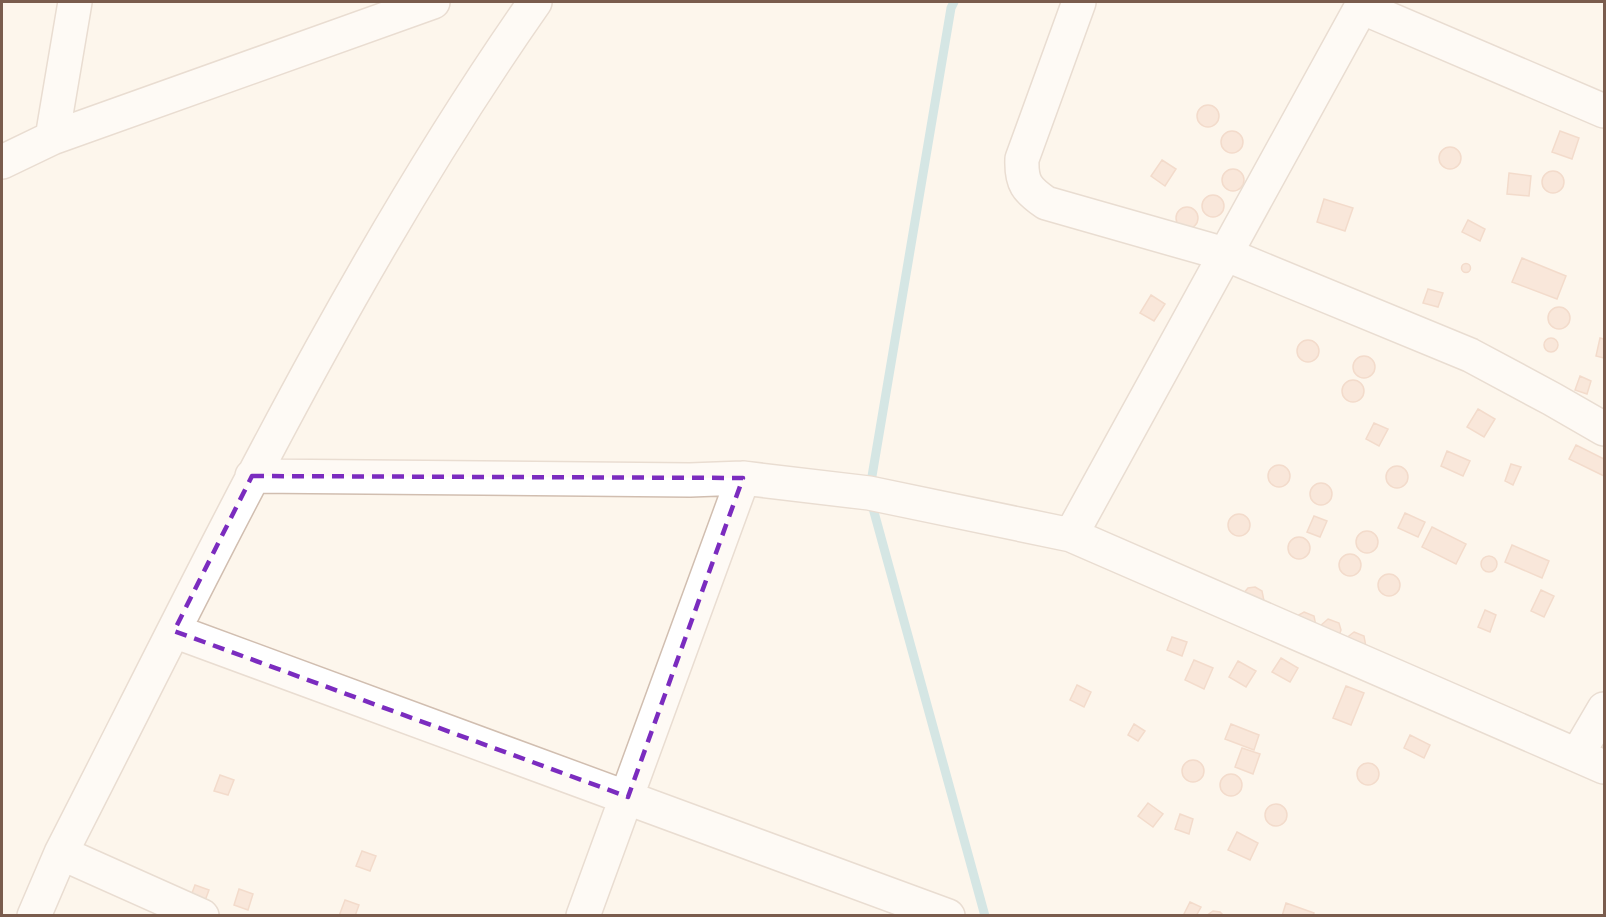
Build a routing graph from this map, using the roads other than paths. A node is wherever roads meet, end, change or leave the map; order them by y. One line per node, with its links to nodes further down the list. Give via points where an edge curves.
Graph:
1 (75, 2): 7 (street)
2 (433, 2): 7 (street)
3 (535, 2): 11 (street, via 489,68 345,305)
4 (1079, 2): 9 (street, via 1022,159 1021,176 1030,192 1047,203)
5 (1363, 4): 6 (street); 9 (street)
6 (1605, 111)
7 (52, 138): 8 (street)
8 (2, 162)
9 (1225, 254): 10 (street, via 1470,355); 13 (street)
10 (1605, 429)
11 (252, 476): 12 (street); 14 (street)
12 (743, 478): 13 (street, via 869,493); 17 (street)
13 (1071, 534): 16 (street)
14 (174, 631): 17 (street); 18 (street)
15 (1605, 709): 16 (street)
16 (1591, 760)
17 (628, 797): 21 (street); 22 (street)
18 (61, 853): 19 (street); 20 (street)
19 (34, 915)
20 (202, 915)
21 (583, 915)
22 (948, 915)

